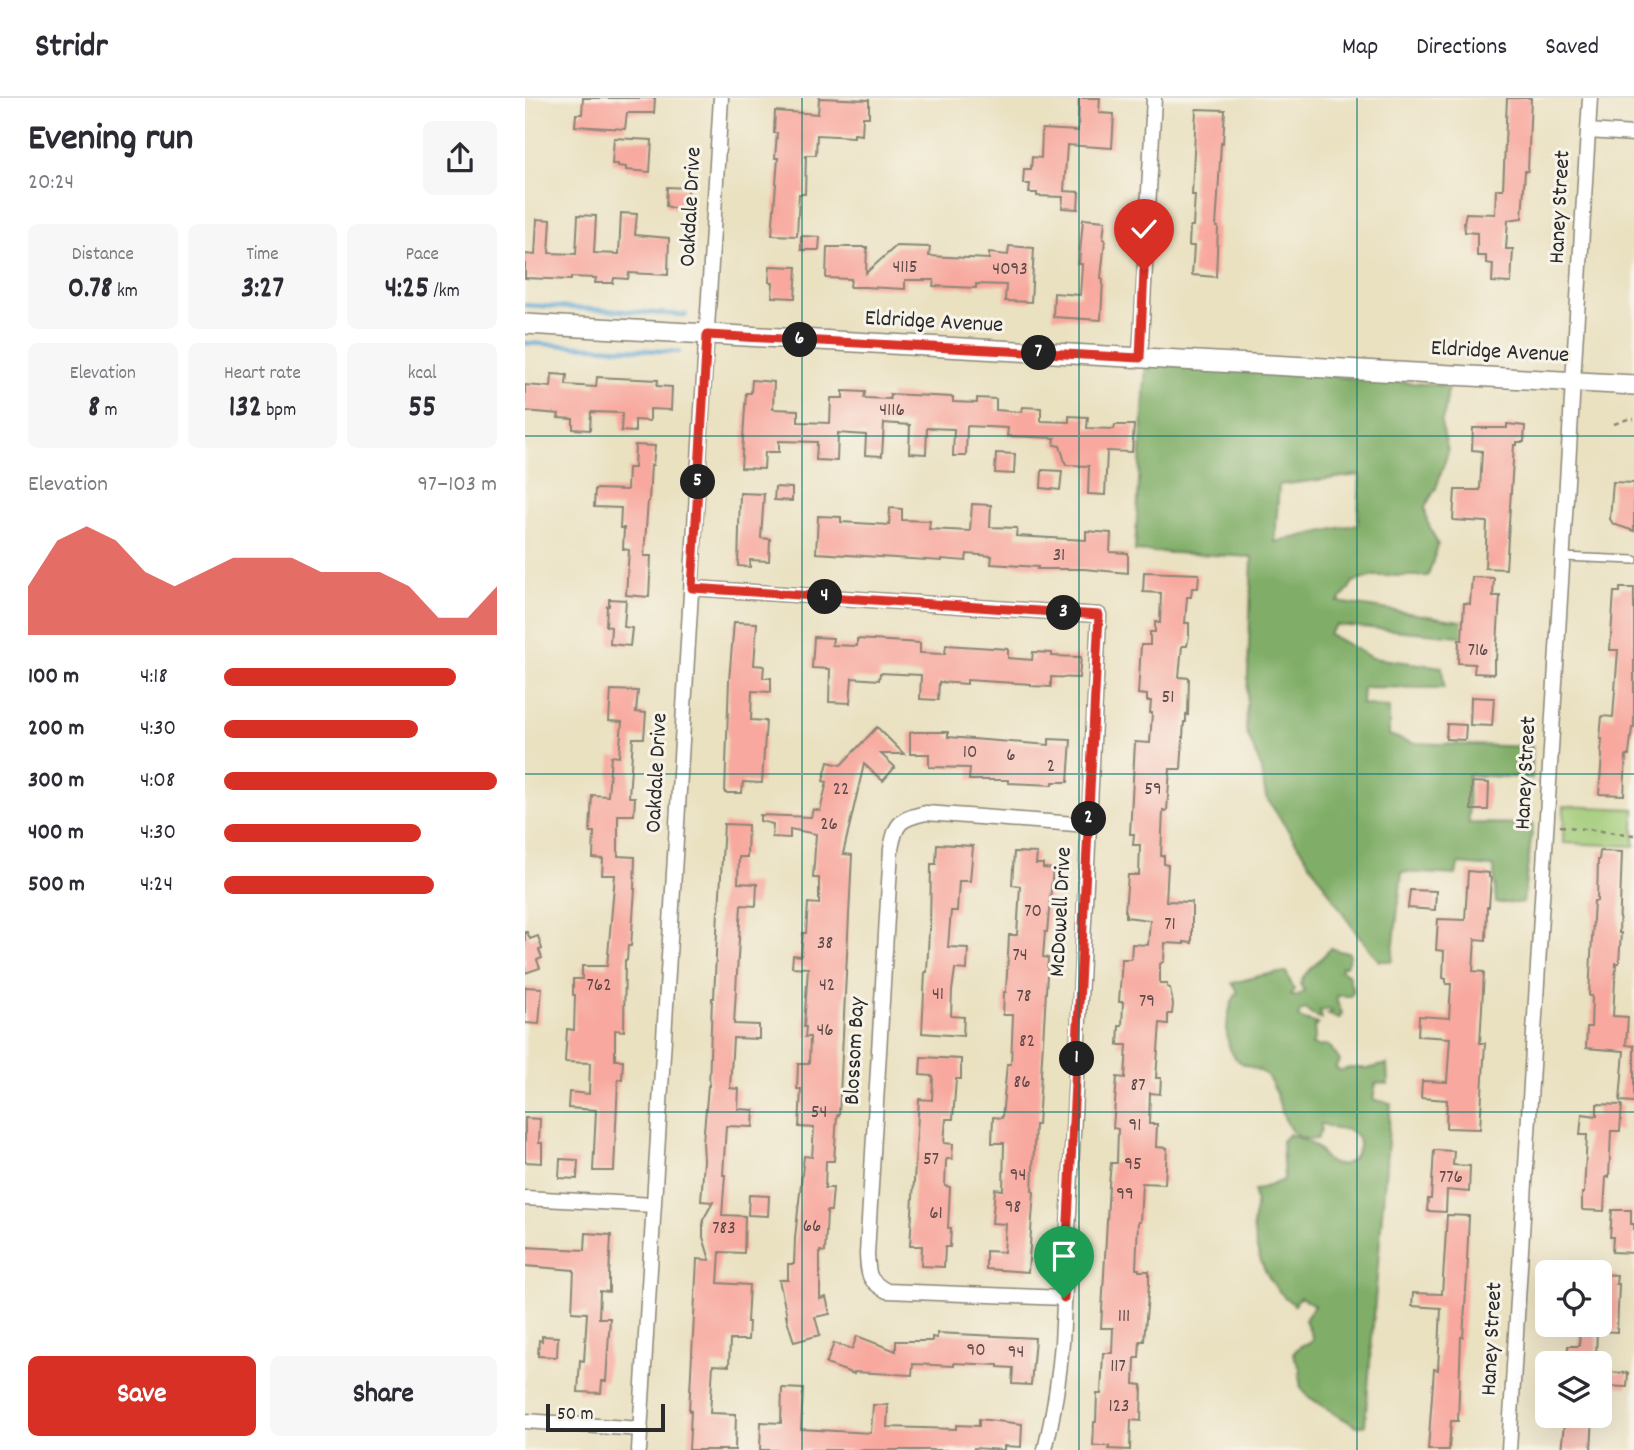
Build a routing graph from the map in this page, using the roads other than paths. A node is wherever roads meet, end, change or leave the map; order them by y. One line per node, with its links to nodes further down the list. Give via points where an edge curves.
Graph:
1 (721, 98): 7 (street, Oakdale Drive)
2 (1154, 98): 8 (street)
3 (1590, 98): 4 (street, Haney Street)
4 (1588, 131): 5 (street); 9 (street, Haney Street)
5 (1634, 134)
6 (525, 324): 7 (street, Eldridge Avenue)
7 (707, 335): 8 (street, Eldridge Avenue); 13 (street, Oakdale Drive)
8 (1140, 358): 9 (street, Eldridge Avenue)
9 (1573, 382): 10 (street, Eldridge Avenue); 11 (street, Haney Street)
10 (1634, 385)
11 (1562, 557): 12 (lane); 22 (street, Haney Street)
12 (1634, 560)
13 (692, 588): 14 (street, McDowell Drive, via 1099,615); 16 (street, Oakdale Drive)
14 (1089, 825): 17 (street, McDowell Drive); 17 (street, Blossom Bay, via 926,813 899,822 894,831 867,1254 868,1273 887,1291)
15 (525, 1198): 16 (street)
16 (654, 1205): 19 (street, Oakdale Drive)
17 (1064, 1298): 21 (street, McDowell Drive, via 1059,1383)
18 (525, 1420): 19 (street)
19 (641, 1429): 20 (street, Oakdale Drive)
20 (639, 1450)
21 (1045, 1450)
22 (1509, 1450)

